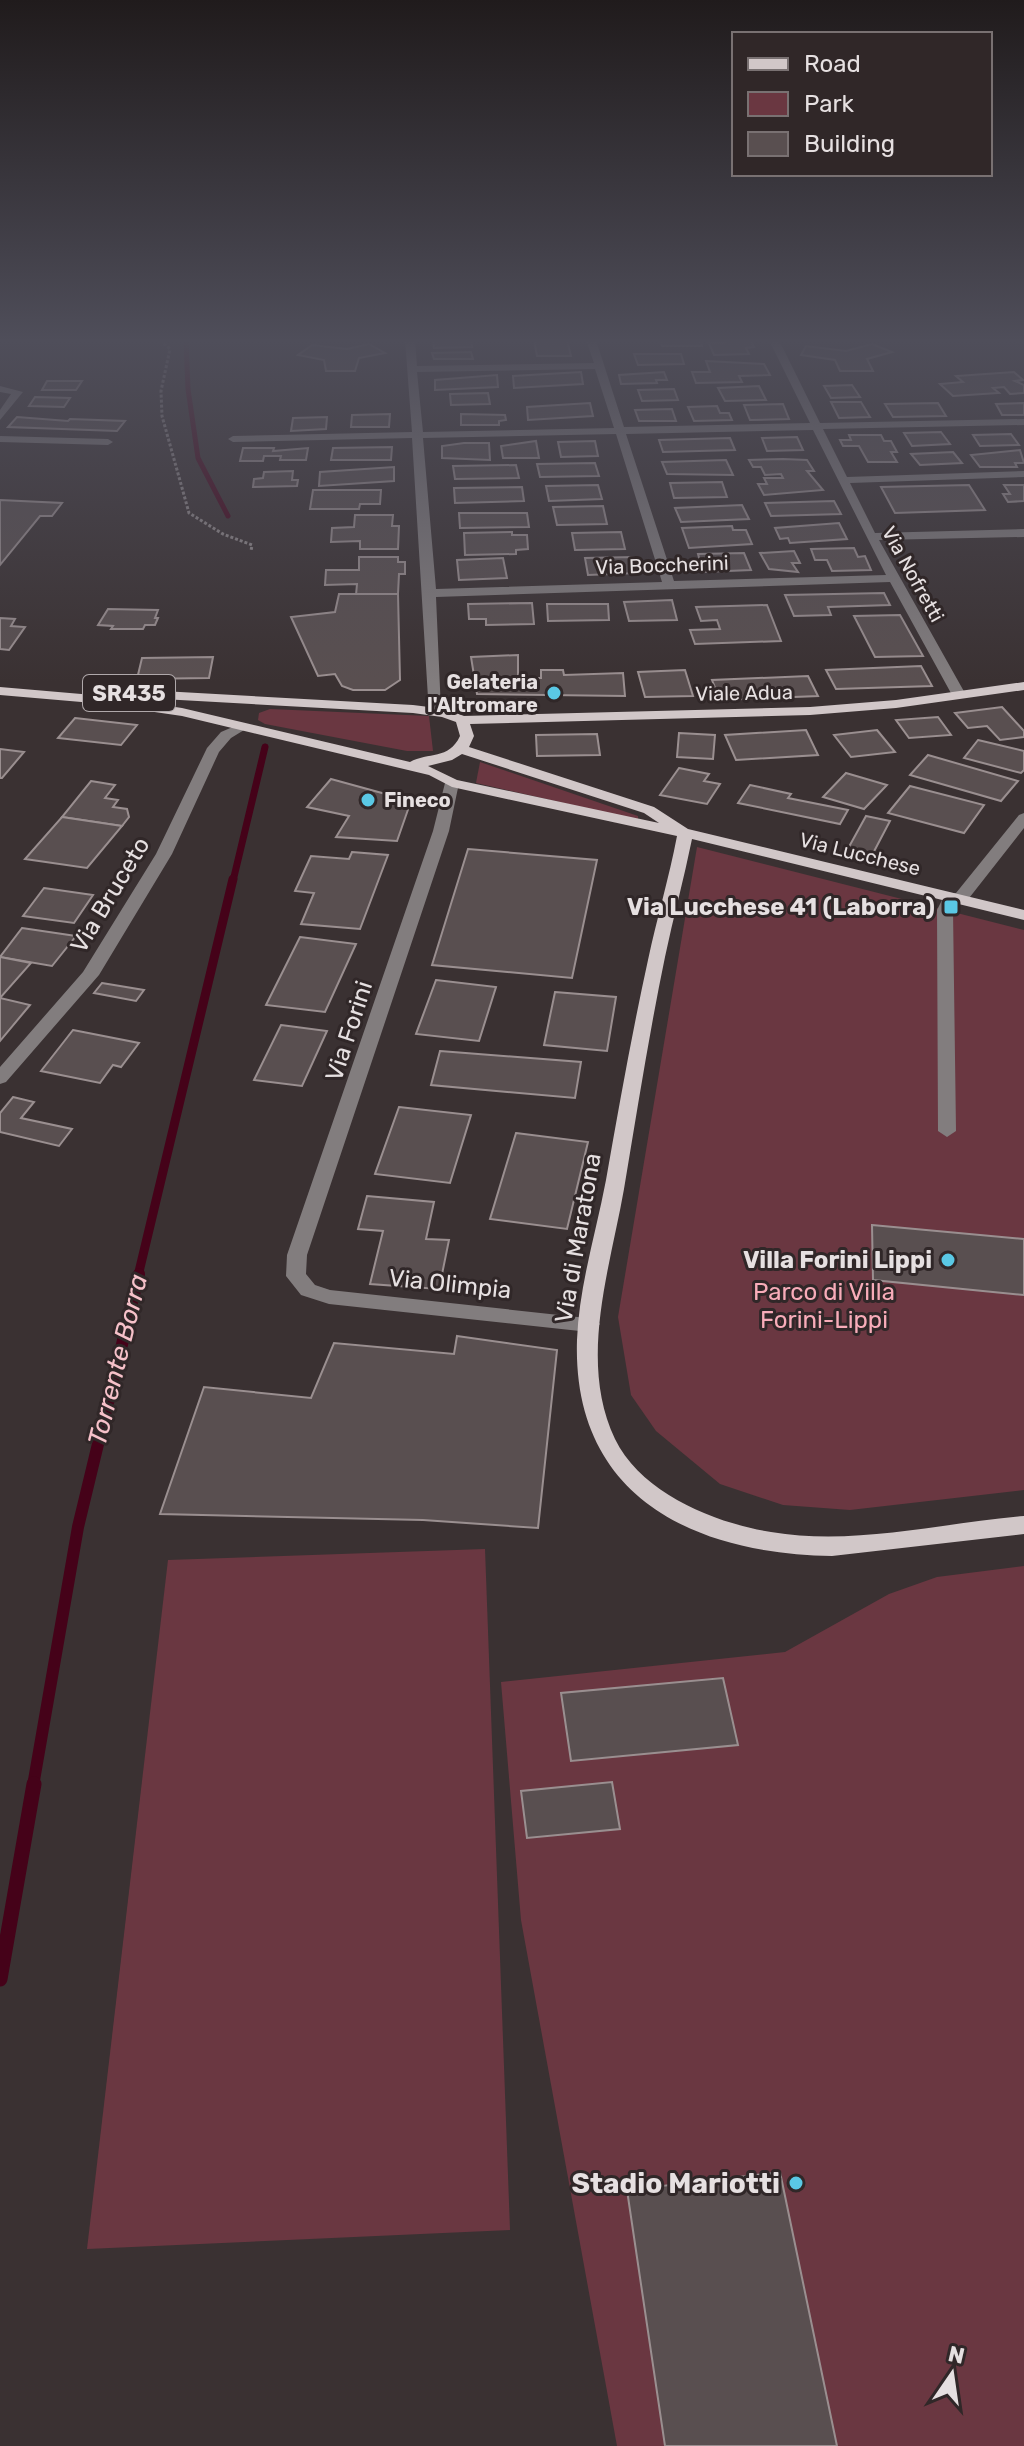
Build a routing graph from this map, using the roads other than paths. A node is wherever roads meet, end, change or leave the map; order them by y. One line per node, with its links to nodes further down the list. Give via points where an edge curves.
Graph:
1 (420, 454): 10 (street)
2 (626, 454): 9 (street)
3 (830, 454): 5 (street, Via Nofretti)
4 (1024, 474): 5 (street)
5 (843, 480): 7 (street, Via Nofretti)
6 (1024, 533): 7 (street)
7 (871, 537): 8 (street, Via Nofretti)
8 (895, 578): 9 (street, Via Boccherini); 14 (street, Via Nofretti)
9 (669, 584): 10 (street, Via Boccherini)
10 (430, 593): 16 (street)
11 (0, 684): 15 (main road, SR435)
12 (1024, 686): 14 (main road, Viale Adua)
13 (0, 691): 18 (main road, SR435, via 152,706)
14 (959, 695): 17 (main road, Viale Adua, via 810,711)
15 (258, 699): 16 (main road); 18 (main road, via 246,705)
16 (434, 711): 17 (main road)
17 (462, 720): 19 (main road, via 467,736)
18 (236, 725): 20 (main road); 26 (street, Via Bruceto, via 212,751 164,854 90,975)
19 (461, 749): 20 (main road, via 434,762); 23 (main road, via 649,810)
20 (404, 764): 21 (main road)
21 (452, 783): 23 (main road); 28 (street, Via Forini, via 441,831 297,1255 296,1276)
22 (1024, 818): 24 (street)
23 (685, 833): 24 (main road, Via Lucchese); 29 (main road, Via di Maratona, via 653,971)
24 (956, 898): 25 (main road, Via Lucchese); 27 (street, via 945,910)
25 (1024, 915)
26 (0, 1078)
27 (947, 1131)
28 (308, 1290): 29 (street, Via Olimpia, via 329,1297)
29 (589, 1324): 30 (main road, Via di Maratona, via 590,1385 609,1449 631,1476 691,1518 730,1533 814,1546)
30 (1024, 1525)

